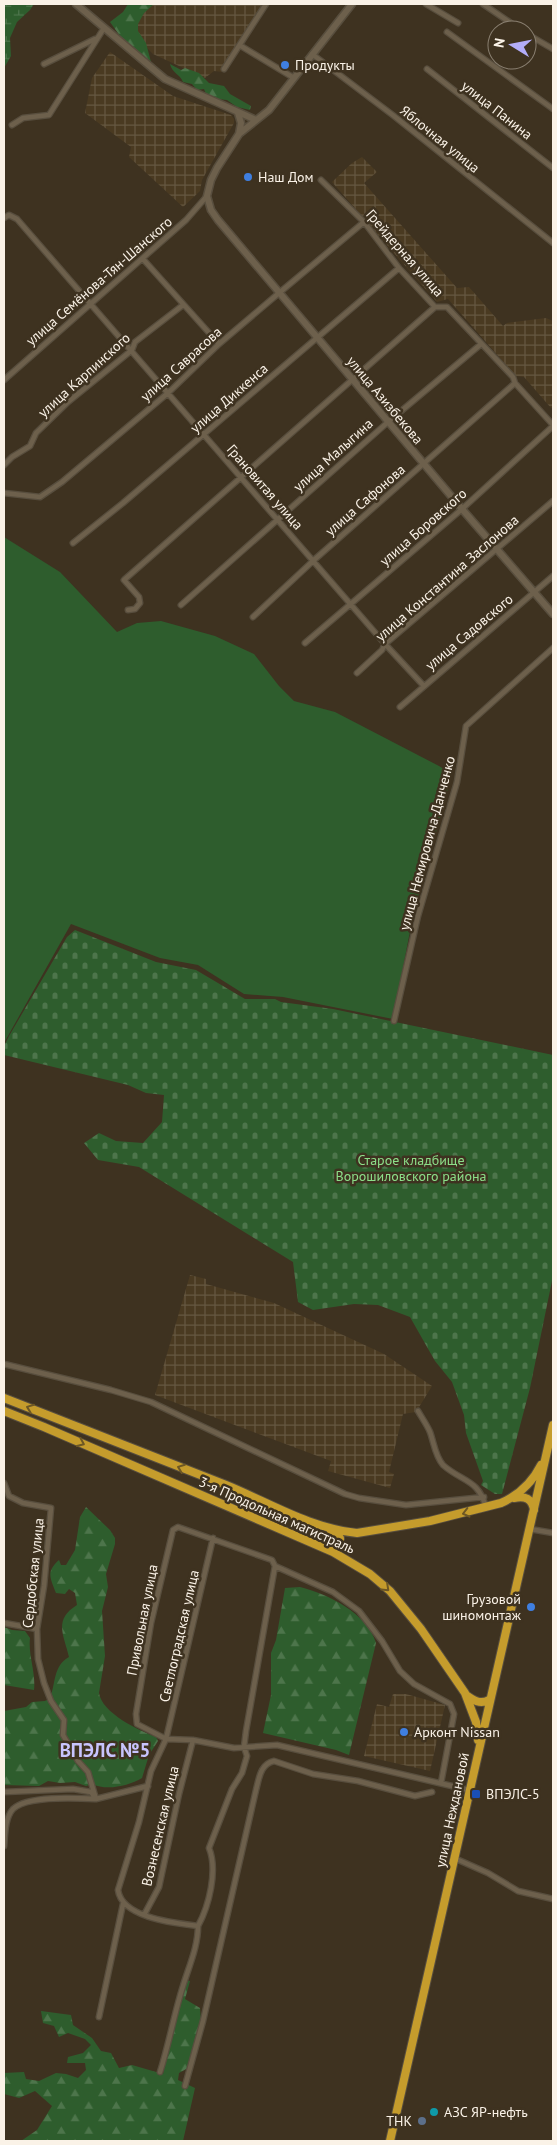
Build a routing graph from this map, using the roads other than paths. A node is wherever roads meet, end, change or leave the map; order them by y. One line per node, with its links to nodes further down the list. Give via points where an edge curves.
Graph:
1 (76, 4): 8 (main road)
2 (266, 4): 12 (street)
3 (352, 4): 14 (main road)
4 (426, 4): 7 (street)
5 (483, 4): 6 (street)
6 (506, 20)
7 (458, 23)
8 (104, 28): 10 (street); 20 (main road, via 165,79)
9 (447, 32): 19 (street)
10 (96, 38): 15 (street); 22 (street, via 49,115 23,118)
11 (537, 40): 13 (street)
12 (241, 46): 16 (street); 18 (street)
13 (553, 50)
14 (312, 54): 18 (main road); 29 (street, Яблочная улица)
15 (44, 64)
16 (224, 69)
17 (427, 69): 24 (street, улица Панина)
18 (294, 78): 21 (main road, via 269,110)
19 (553, 109)
20 (238, 113): 21 (main road); 23 (main road, via 241,123)
21 (256, 120): 23 (main road)
22 (12, 125)
23 (239, 134): 26 (main road, via 217,168)
24 (553, 168)
25 (322, 180): 28 (street, Грейдерная улица)
26 (207, 196): 30 (street, улица Семёнова-Тян-Шанского); 32 (main road, улица Азизбекова, via 218,220)
27 (4, 218): 33 (street, Грановитая улица, via 9,215 17,219)
28 (364, 222): 31 (street, Грейдерная улица); 32 (street, улица Саврасова)
29 (553, 243)
30 (143, 259): 33 (street, улица Семёнова-Тян-Шанского); 34 (street)
31 (399, 268): 35 (street, Грейдерная улица); 36 (street, улица Диккенса)
32 (278, 292): 36 (main road, улица Азизбекова); 37 (street, улица Саврасова)
33 (91, 304): 39 (street, Грановитая улица); 41 (street, улица Семёнова-Тян-Шанского)
34 (183, 305): 37 (street); 39 (street, улица Карпинского, via 135,342)
35 (435, 307): 38 (street, Грейдерная улица, via 446,307); 40 (street)
36 (317, 338): 40 (main road, улица Азизбекова); 46 (street, улица Диккенса)
37 (219, 344): 43 (street, улица Саврасова)
38 (480, 344): 42 (street, Грейдерная улица); 44 (street, улица Малыгина)
39 (132, 350): 43 (street, Грановитая улица); 48 (street, улица Карпинского, via 68,402 36,434 30,446)
40 (352, 379): 44 (main road, улица Азизбекова); 49 (street)
41 (4, 380)
42 (515, 382): 45 (street, Грейдерная улица); 47 (street, улица Сафонова)
43 (168, 393): 46 (street, Грановитая улица); 50 (street, улица Саврасова, via 40,497)
44 (388, 422): 47 (main road, улица Азизбекова); 53 (street, улица Малыгина)
45 (553, 425): 52 (street, улица Боровского)
46 (205, 434): 49 (street, Грановитая улица); 54 (street, улица Диккенса)
47 (423, 464): 52 (main road, улица Азизбекова); 56 (street, улица Сафонова)
48 (4, 465)
49 (241, 477): 53 (street, Грановитая улица); 61 (street, via 124,580 139,597 140,603 135,609)
50 (4, 493)
51 (553, 500): 55 (street, улица Константина Заслонова)
52 (462, 509): 55 (main road, улица Азизбекова); 60 (street, улица Боровского)
53 (278, 520): 56 (street, Грановитая улица); 59 (street, улица Малыгина)
54 (73, 543)
55 (497, 550): 58 (main road, улица Азизбекова); 65 (street, улица Константина Заслонова)
56 (314, 560): 60 (street, Грановитая улица); 63 (street, улица Сафонова)
57 (553, 576): 58 (street, улица Садовского)
58 (534, 593): 62 (main road, улица Азизбекова); 68 (street, улица Садовского)
59 (180, 605)
60 (351, 605): 64 (street, улица Боровского); 65 (street, Грановитая улица)
61 (128, 610)
62 (553, 614)
63 (253, 616)
64 (305, 644)
65 (385, 644): 67 (street, улица Константина Заслонова); 68 (street, Грановитая улица)
66 (553, 648): 70 (street, улица Немировича-Данченко, via 466,726 457,782 418,916)
67 (357, 673)
68 (423, 685): 69 (street, улица Садовского)
69 (400, 706)
70 (394, 1021)
71 (4, 1364): 78 (street, via 151,1402 359,1498 406,1505)
72 (4, 1398): 82 (highway, 3-я Продольная магистраль, one-way to 72)
73 (4, 1411): 87 (highway, 3-я Продольная магистраль, one-way to 87)
74 (418, 1411): 78 (street, via 442,1464 458,1477 473,1483)
75 (553, 1425): 76 (highway, улица Неждановой)
76 (546, 1457): 79 (highway, 3-я Продольная магистраль, via 530,1483); 81 (highway, улица Неждановой)
77 (4, 1483): 91 (street, Сердобская улица, via 9,1496 23,1503 51,1508)
78 (484, 1498): 80 (street)
79 (512, 1498): 80 (highway, 3-я Продольная магистраль); 81 (highway, via 522,1496 528,1499)
80 (486, 1508): 84 (highway, 3-я Продольная магистраль, one-way to 84)
81 (534, 1510): 83 (highway, улица Неждановой)
82 (321, 1526): 84 (highway, 3-я Продольная магистраль); 87 (highway, via 339,1536 341,1541 334,1546)
83 (530, 1529): 85 (street); 93 (highway, улица Неждановой)
84 (357, 1533): 88 (highway, via 343,1544)
85 (553, 1533)
86 (213, 1538): 89 (street, via 272,1560); 94 (street, Светлоградская улица); 94 (street, Привольная улица, via 178,1527 173,1530 168,1547 136,1714 137,1724)
87 (313, 1544): 88 (highway, 3-я Продольная магистраль)
88 (347, 1559): 92 (highway, 3-я Продольная магистраль, one-way to 92, via 390,1590)
89 (275, 1566): 96 (street); 98 (street, via 333,1592 359,1611 400,1671 414,1684 450,1704 454,1714)
90 (4, 1623): 91 (street)
91 (37, 1629): 103 (street, Сердобская улица, via 38,1658 44,1683 64,1720 63,1735 88,1772)
92 (465, 1693): 93 (highway, via 477,1702); 97 (highway, 3-я Продольная магистраль, via 476,1722)
93 (489, 1700): 97 (highway, улица Неждановой)
94 (166, 1739): 95 (street); 99 (street, Светлоградская улица, via 151,1771)
95 (193, 1740): 96 (street); 108 (street, Вознесенская улица, via 159,1887)
96 (244, 1747): 98 (street, via 277,1744); 109 (street, via 247,1756 242,1773 232,1789 209,1848 212,1855 211,1887 205,1914)
97 (478, 1750): 100 (highway, улица Неждановой)
98 (441, 1784): 100 (street)
99 (148, 1786): 103 (street); 107 (street, Светлоградская улица, via 118,1890 119,1899)
100 (469, 1790): 105 (highway, улица Неждановой)
101 (4, 1792): 103 (street, via 73,1789 91,1792)
102 (432, 1792): 112 (street, via 414,1796 358,1781 313,1774 274,1761 262,1768 202,2028)
103 (96, 1798): 104 (street, via 48,1798 14,1808 8,1819)
104 (4, 1846)
105 (454, 1858): 106 (street, via 518,1891); 113 (highway, улица Неждановой)
106 (553, 1899)
107 (124, 1904): 108 (street); 110 (street)
108 (144, 1915): 109 (street)
109 (198, 1926): 111 (street, via 198,1936)
110 (99, 2017)
111 (160, 2072)
112 (185, 2086)
113 (390, 2141)

